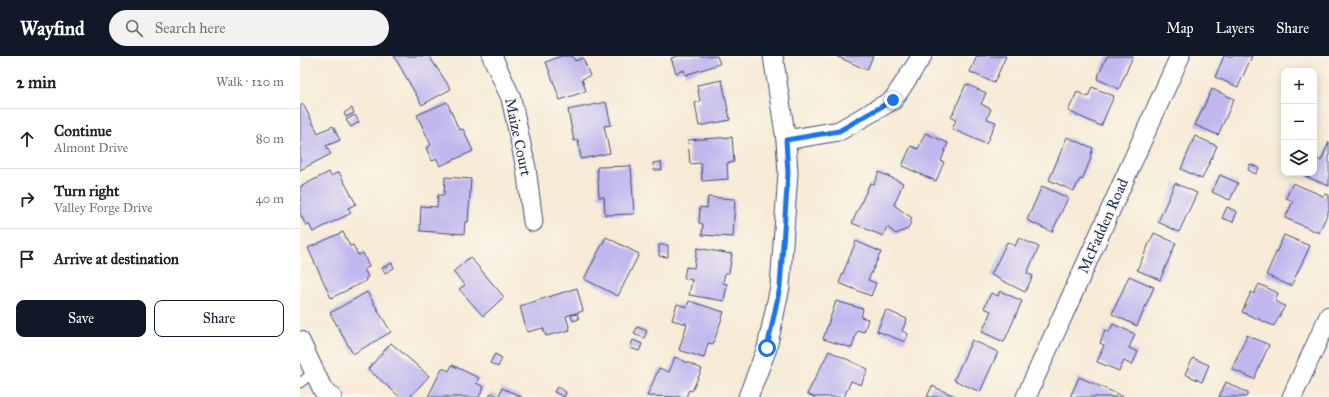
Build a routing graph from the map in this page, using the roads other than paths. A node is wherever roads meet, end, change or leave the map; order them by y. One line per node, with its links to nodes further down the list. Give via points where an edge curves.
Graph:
1 (492, 56): 6 (street, Maize Court, via 511,98 526,168)
2 (773, 56): 5 (street)
3 (922, 56): 5 (street, via 893,100 839,131)
4 (1180, 56): 12 (street, McFadden Road)
5 (786, 140): 11 (street, via 788,173 780,287 767,348)
6 (532, 222)
7 (1329, 316): 13 (street)
8 (300, 341): 9 (street)
9 (307, 378): 10 (street)
10 (332, 397)
11 (748, 397)
12 (1026, 397)
13 (1292, 397)

